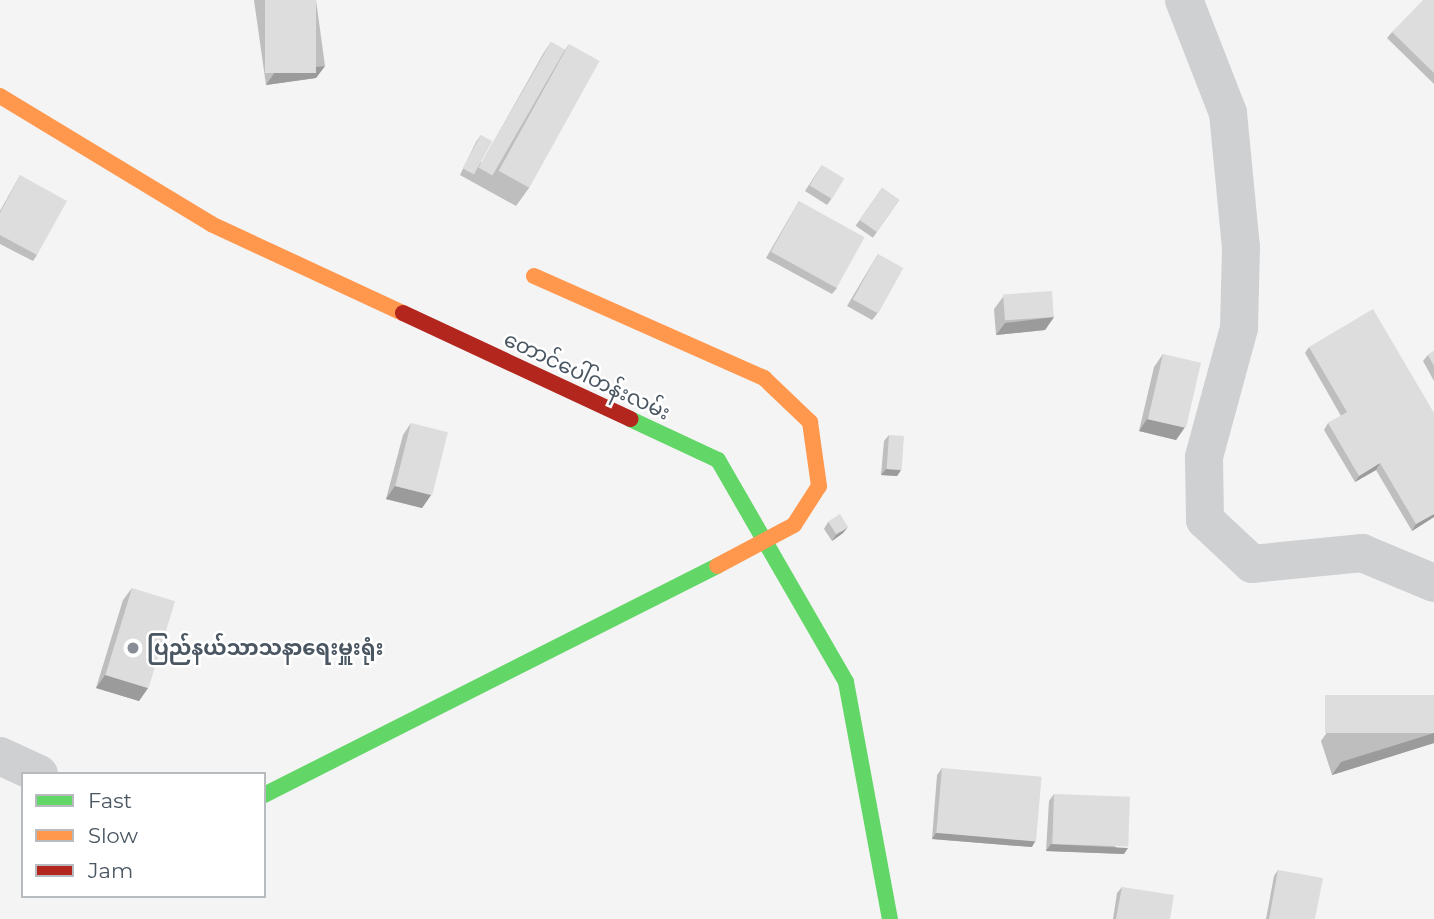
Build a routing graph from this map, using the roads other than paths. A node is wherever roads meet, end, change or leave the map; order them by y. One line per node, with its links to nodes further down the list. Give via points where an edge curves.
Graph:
1 (1184, 0): 5 (street, via 1228,113 1241,247 1239,328 1204,457 1205,520 1252,564 1362,553)
2 (0, 96): 4 (street, တောင်ပေါ်တန်းလမ်း, via 211,224 718,460)
3 (534, 276): 4 (street, via 764,378 810,422 819,486 794,525)
4 (765, 542): 8 (street); 9 (street, တောင်ပေါ်တန်းလမ်း, via 846,682)
5 (1434, 583)
6 (0, 756): 7 (street)
7 (35, 772)
8 (266, 794)
9 (890, 919)

